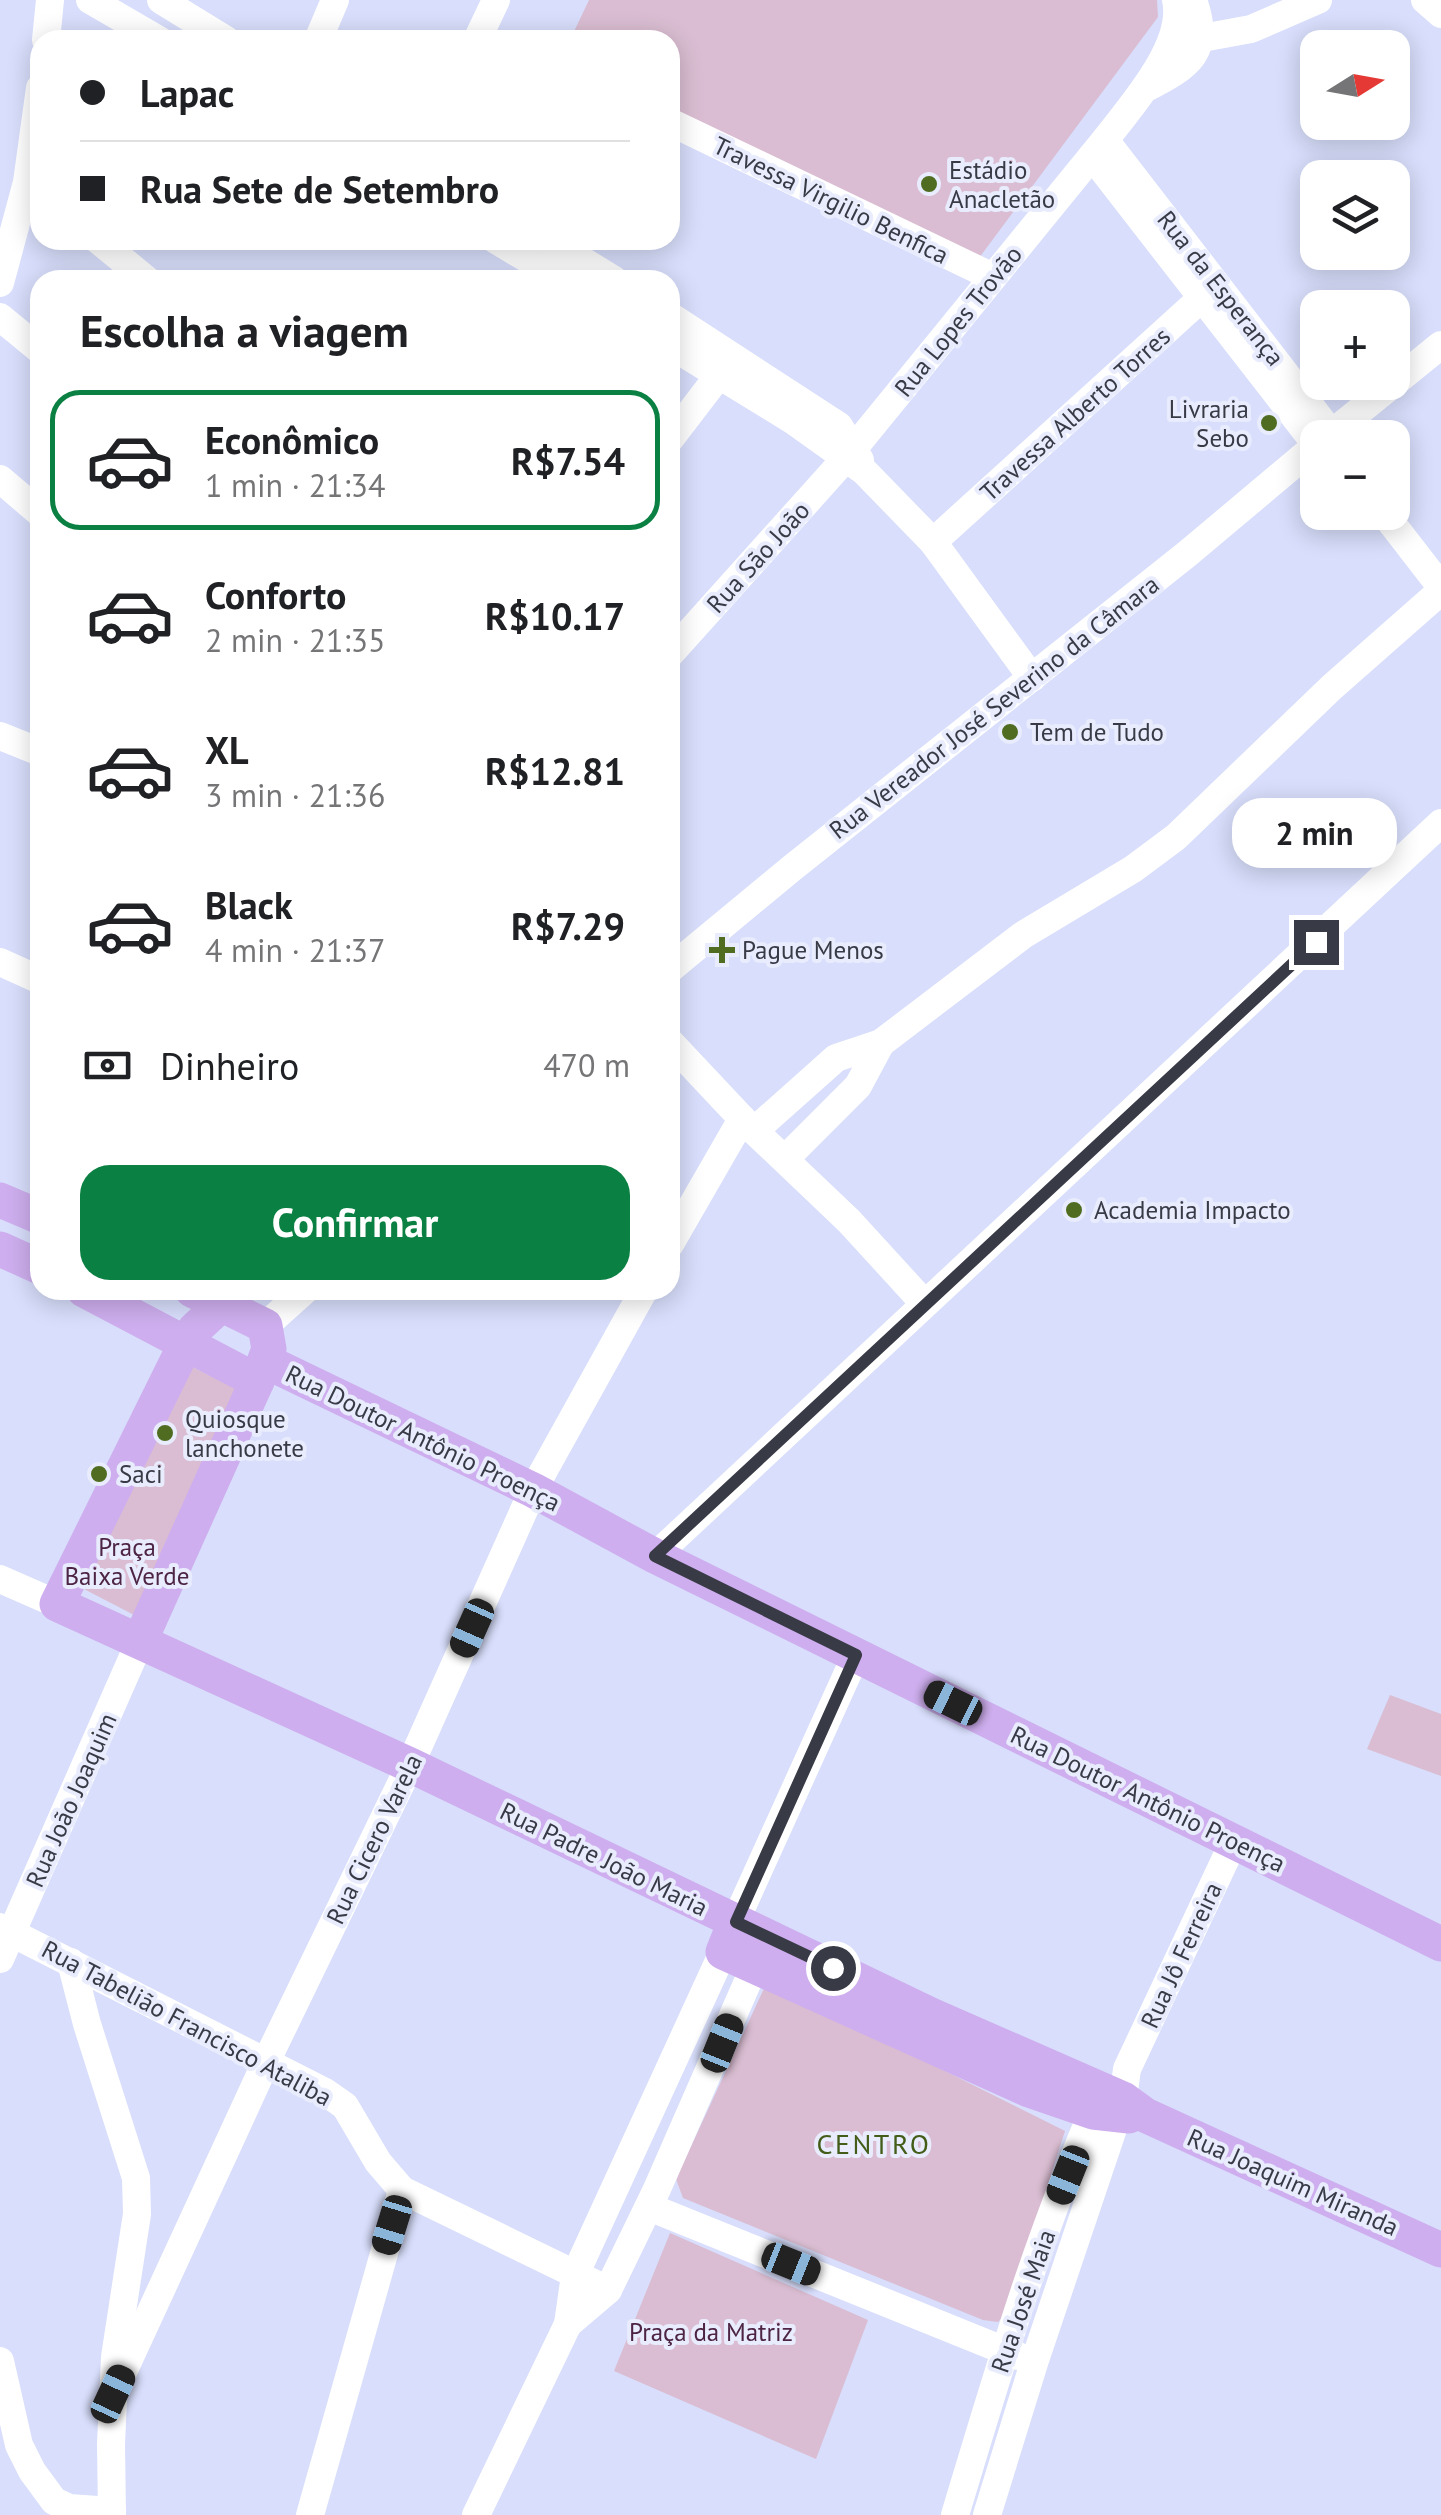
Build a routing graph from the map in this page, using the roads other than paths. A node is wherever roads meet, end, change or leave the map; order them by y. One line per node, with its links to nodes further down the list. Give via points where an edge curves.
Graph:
1 (50, 0): 11 (street)
2 (90, 0): 12 (street)
3 (161, 0): 13 (street)
4 (335, 0): 14 (street)
5 (496, 0): 15 (street)
6 (1176, 0): 17 (street, via 1174,35)
7 (1194, 0): 16 (street)
8 (1318, 0): 16 (street, via 1251,29)
9 (1425, 0): 10 (street)
10 (1441, 14)
11 (47, 30)
12 (142, 30)
13 (210, 30)
14 (322, 30)
15 (487, 30)
16 (1202, 38): 17 (street, via 1189,61)
17 (1146, 88): 19 (street, Rua Lopes Trovão)
18 (680, 127): 27 (street, Travessa Virgilio Benfica)
19 (1099, 148): 27 (street, Rua Lopes Trovão); 29 (street, Rua da Esperança)
20 (30, 196): 28 (street)
21 (110, 250): 24 (street)
22 (513, 250): 25 (street)
23 (565, 250): 26 (street)
24 (135, 270)
25 (546, 270)
26 (598, 270)
27 (993, 278): 39 (street, Rua Lopes Trovão)
28 (0, 283)
29 (1209, 292): 36 (street, Rua da Esperança); 44 (street, Travessa Alberto Torres)
30 (0, 317): 32 (street)
31 (680, 325): 35 (street)
32 (30, 342)
33 (1441, 345): 37 (street, Rua Vereador José Severino da Câmara)
34 (680, 349): 35 (street)
35 (726, 366): 38 (street); 39 (street, via 813,407 839,426)
36 (1308, 420)
37 (1350, 420)
38 (680, 425)
39 (855, 459): 44 (street); 46 (street, Rua São João)
40 (1300, 460): 47 (street, Rua Vereador José Severino da Câmara)
41 (0, 479): 42 (street)
42 (30, 504)
43 (1396, 530): 45 (street)
44 (933, 542): 47 (street)
45 (1441, 589): 54 (street, via 1176,837 1023,935)
46 (680, 643)
47 (1032, 678): 51 (street, Rua Vereador José Severino da Câmara)
48 (0, 736): 49 (street)
49 (30, 748)
50 (1441, 823): 68 (street)
51 (680, 961)
52 (0, 962): 53 (street)
53 (30, 976)
54 (881, 1043): 56 (street, via 836,1058); 57 (street, via 858,1086)
55 (680, 1053): 56 (street)
56 (748, 1125): 57 (street); 60 (street)
57 (784, 1159): 68 (street)
58 (0, 1200): 59 (main road)
59 (30, 1214)
60 (680, 1229)
61 (0, 1249): 62 (main road)
62 (30, 1262)
63 (103, 1300): 70 (main road)
64 (215, 1300): 70 (main road)
65 (226, 1300): 69 (main road)
66 (294, 1300): 69 (street)
67 (638, 1300): 72 (street, Rua Cicero Varela)
68 (924, 1303): 73 (street)
69 (265, 1326): 71 (main road)
70 (186, 1344): 71 (main road); 75 (main road)
71 (261, 1372): 72 (main road, Rua Doutor Antônio Proença); 76 (main road)
72 (533, 1490): 73 (main road, Rua Doutor Antônio Proença); 78 (street, Rua Cicero Varela)
73 (655, 1556): 77 (main road, Rua Doutor Antônio Proença)
74 (0, 1580): 75 (street)
75 (57, 1604): 76 (main road, Rua Padre João Maria)
76 (140, 1641): 78 (main road, Rua Padre João Maria); 80 (street, Rua João Joaquim)
77 (856, 1655): 79 (main road, Rua Doutor Antônio Proença); 81 (street)
78 (410, 1765): 81 (main road, Rua Padre João Maria); 88 (street, Rua Cicero Varela)
79 (1234, 1841): 82 (main road, Rua Doutor Antônio Proença); 89 (street, Rua Jô Ferreira)
80 (6, 1930): 83 (street, Rua João Joaquim); 84 (street, Rua Tabelião Francisco Ataliba)
81 (745, 1944): 85 (street); 86 (main road, Rua Padre João Maria); 87 (street)
82 (1441, 1944)
83 (0, 1959)
84 (71, 1962): 88 (street, Rua Tabelião Francisco Ataliba); 93 (street, via 136,2178)
85 (688, 2026): 87 (street); 90 (street)
86 (926, 2027): 89 (main road, Rua Joaquim Miranda, via 1029,2090)
87 (722, 2043): 92 (street)
88 (266, 2062): 91 (street, Rua Tabelião Francisco Ataliba, via 345,2106); 95 (street, Rua Cicero Varela)
89 (1118, 2101): 97 (main road, Rua Joaquim Miranda); 101 (street, Rua José Maia); 103 (street)
90 (623, 2172): 92 (street); 94 (street)
91 (402, 2190): 98 (street, Rua Tabelião Francisco Ataliba); 106 (street)
92 (653, 2198): 96 (street); 101 (street)
93 (137, 2214): 95 (street); 104 (street)
94 (597, 2227): 96 (street); 98 (street)
95 (186, 2236): 104 (street, Rua Cicero Varela)
96 (630, 2243): 99 (street)
97 (1441, 2250)
98 (575, 2275): 99 (street, Rua Tabelião Francisco Ataliba); 100 (street)
99 (608, 2290): 100 (street)
100 (568, 2324): 107 (street)
101 (1004, 2350): 103 (street); 108 (street, Rua José Maia)
102 (0, 2361): 105 (street, via 19,2445 54,2501)
103 (1034, 2363): 109 (street)
104 (113, 2394): 105 (street)
105 (112, 2513)
106 (310, 2515)
107 (476, 2515)
108 (954, 2515)
109 (987, 2515)

